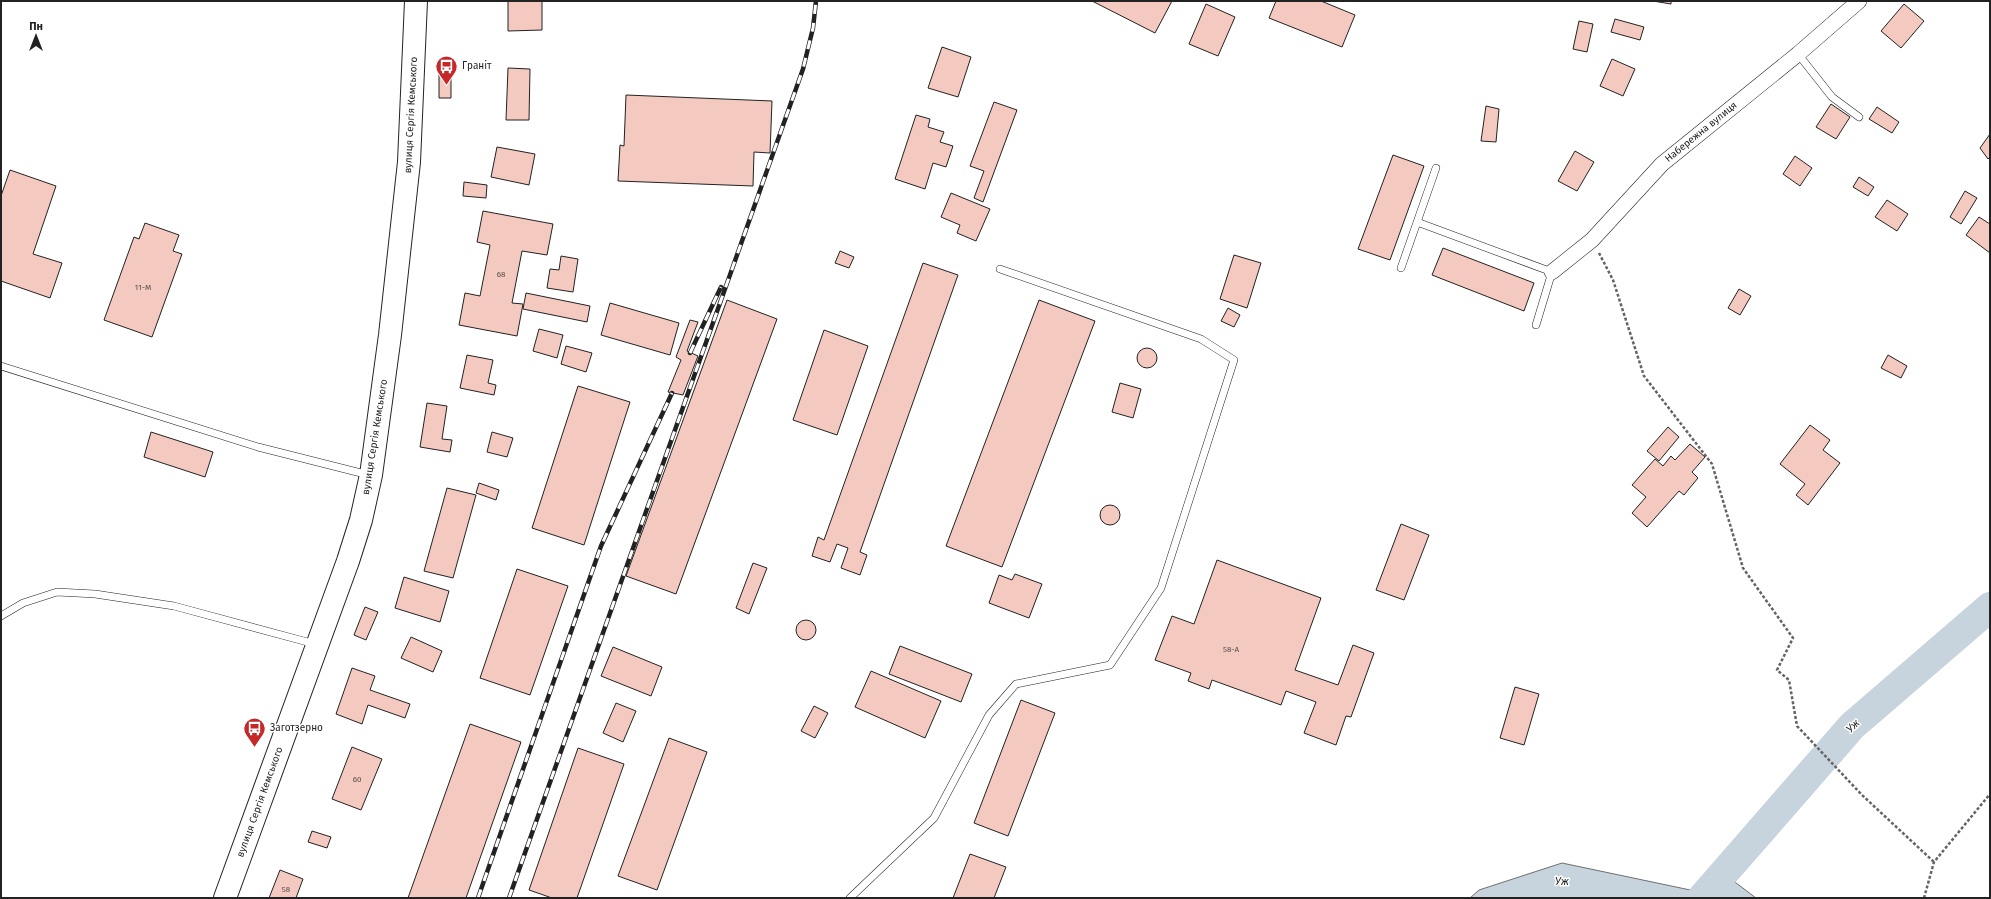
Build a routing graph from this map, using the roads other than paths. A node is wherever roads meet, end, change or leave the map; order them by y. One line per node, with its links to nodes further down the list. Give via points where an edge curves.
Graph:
1 (416, 1): 12 (highway, вулиця Сергія Кемського, via 409,162)
2 (1859, 1): 3 (street, Набережна вулиця)
3 (1798, 54): 4 (lane, via 1832,97); 9 (street, Набережна вулиця, via 1662,164 1592,240)
4 (1859, 117)
5 (1436, 168): 6 (lane)
6 (1417, 222): 7 (lane); 9 (lane)
7 (1401, 268)
8 (1000, 269): 16 (lane, via 1201,339 1234,360 1162,588 1110,665 1016,684 990,714 934,818)
9 (1552, 272): 10 (lane)
10 (1536, 325)
11 (1, 366): 12 (lane, via 258,447)
12 (371, 475): 14 (highway, вулиця Сергія Кемського, via 348,561)
13 (1, 616): 14 (lane, via 23,603 57,592 95,594 174,606)
14 (316, 644): 15 (highway, вулиця Сергія Кемського)
15 (225, 898)
16 (850, 898)

